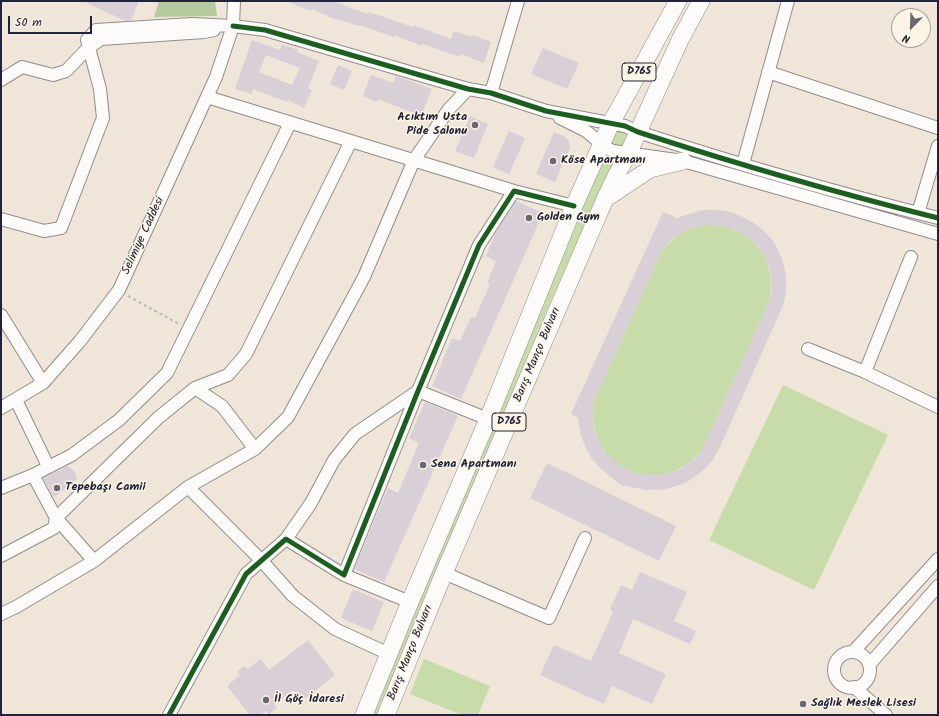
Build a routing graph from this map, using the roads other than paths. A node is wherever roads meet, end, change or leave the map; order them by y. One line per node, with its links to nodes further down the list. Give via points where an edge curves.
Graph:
1 (234, 1): 6 (street, Selimiye Caddesi)
2 (518, 1): 11 (street)
3 (678, 1): 15 (highway, Barış Manço Bulvarı / D765)
4 (701, 1): 17 (highway, Barış Manço Bulvarı / D765, via 680,40)
5 (788, 1): 8 (street)
6 (233, 26): 7 (street, via 204,32 102,39); 10 (street, via 265,30); 12 (street, Selimiye Caddesi)
7 (88, 48): 9 (street, via 66,71 53,75 22,67); 29 (street, via 100,89 103,118 61,228 44,231)
8 (768, 72): 16 (street); 24 (street)
9 (1, 80)
10 (468, 89): 11 (street); 22 (street, via 449,109)
11 (491, 92): 13 (street)
12 (207, 97): 14 (street); 36 (street, Selimiye Caddesi, via 118,290 80,341)
13 (546, 111): 15 (street); 19 (street, via 586,131)
14 (290, 123): 18 (street); 44 (street, via 167,373 119,420 72,455)
15 (611, 123): 17 (street); 19 (highway, Barış Manço Bulvarı / D765)
16 (938, 128)
17 (638, 132): 21 (highway, Barış Manço Bulvarı / D765); 24 (street)
18 (351, 141): 22 (street); 37 (street, via 246,354 228,375)
19 (602, 144): 21 (street, via 613,151); 27 (highway, Barış Manço Bulvarı / D765)
20 (938, 146): 28 (street)
21 (628, 154): 23 (street); 26 (highway, Barış Manço Bulvarı / D765)
22 (414, 160): 25 (street); 43 (street, via 364,277 312,376 288,417)
23 (683, 161): 26 (highway, via 650,169); 31 (street)
24 (743, 164): 28 (street)
25 (514, 191): 27 (street); 38 (street, via 479,245)
26 (604, 199): 55 (highway, Barış Manço Bulvarı / D765)
27 (574, 206): 42 (highway, Barış Manço Bulvarı / D765)
28 (918, 213): 30 (street)
29 (1, 218)
30 (938, 218)
31 (938, 234)
32 (912, 258): 35 (street)
33 (1, 315): 36 (street)
34 (808, 349): 35 (street)
35 (865, 372): 40 (street)
36 (43, 383): 39 (street, Selimiye Caddesi)
37 (195, 388): 43 (street, via 222,406); 48 (street, via 158,418)
38 (418, 391): 42 (street); 50 (street, via 355,434 334,460 311,503); 56 (street)
39 (16, 400): 41 (street, Selimiye Caddesi); 44 (street)
40 (938, 406)
41 (1, 408)
42 (488, 419): 58 (highway, Barış Manço Bulvarı / D765)
43 (254, 449): 46 (street)
44 (48, 466): 45 (street)
45 (33, 475): 47 (street); 48 (street)
46 (188, 487): 53 (street); 54 (street)
47 (1, 488)
48 (56, 518): 51 (street, via 54,528); 54 (street)
49 (585, 538): 55 (street, via 549,618)
50 (286, 539): 53 (street); 56 (street)
51 (1, 556)
52 (938, 558): 60 (street)
53 (261, 560): 61 (street, via 293,596 335,629); 64 (street, via 246,574)
54 (94, 561): 59 (street)
55 (444, 573): 66 (highway, Barış Manço Bulvarı / D765)
56 (344, 575): 58 (street)
57 (938, 586): 62 (street)
58 (410, 602): 61 (highway, Barış Manço Bulvarı / D765)
59 (1, 614)
60 (853, 652): 62 (street, via 860,654); 63 (street, via 839,657 834,670 840,683)
61 (388, 654): 65 (highway, Barış Manço Bulvarı / D765)
62 (869, 665): 63 (street, via 867,680)
63 (854, 687): 67 (street)
64 (169, 715)
65 (364, 715)
66 (386, 715)
67 (886, 715)

